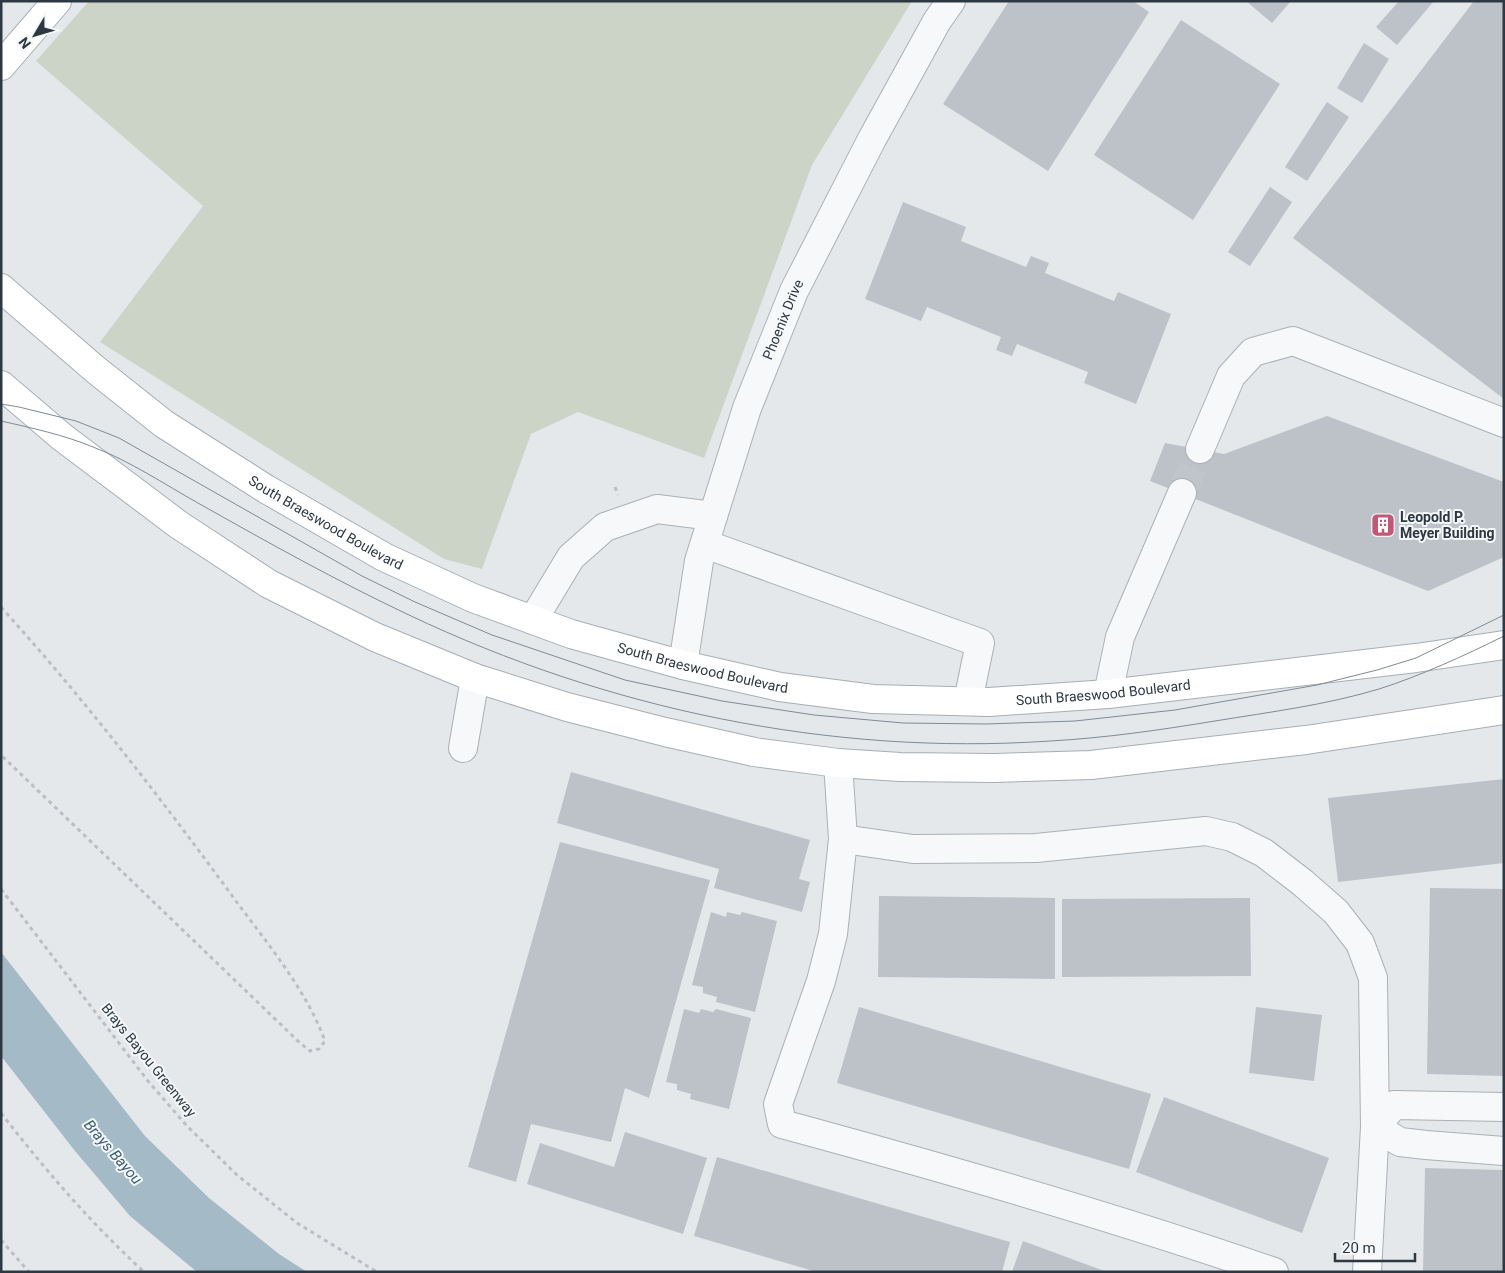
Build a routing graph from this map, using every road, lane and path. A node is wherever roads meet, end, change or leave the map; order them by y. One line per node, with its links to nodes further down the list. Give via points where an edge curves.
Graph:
1 (57, 1): 3 (main road)
2 (951, 1): 9 (street, Phoenix Drive, via 872,139 794,290 747,408)
3 (1, 66)
4 (1, 288): 12 (main road, South Braeswood Boulevard, via 164,424 266,489 384,557 473,598)
5 (1, 385): 15 (main road, via 62,437 179,526 269,584 375,637)
6 (1504, 423): 7 (street, via 1293,341 1253,352 1231,376)
7 (1200, 449)
8 (1182, 493): 16 (street, via 1120,637)
9 (714, 516): 10 (street, Phoenix Drive); 12 (street, via 657,509 605,527 571,557)
10 (705, 544): 14 (street, Phoenix Drive, via 699,561); 17 (street, via 980,643)
11 (1, 607): 20 (path, via 54,666 183,829 290,975 320,1028 325,1041 319,1049 310,1051 300,1043)
12 (533, 620): 14 (main road, South Braeswood Boulevard, via 570,634)
13 (1504, 644): 16 (main road, South Braeswood Boulevard, via 1416,658)
14 (683, 665): 17 (main road, South Braeswood Boulevard, via 790,688 873,699)
15 (475, 678): 19 (street); 21 (main road, via 567,707 665,732 754,752)
16 (1108, 694): 17 (main road, South Braeswood Boulevard)
17 (968, 701)
18 (1504, 710): 21 (main road, via 1306,740 1091,765 994,768)
19 (463, 748)
20 (1, 755)
21 (838, 763): 22 (street)
22 (843, 839): 27 (street, via 914,849 1036,848 1206,831 1232,837 1264,853 1336,912 1360,944 1373,978); 34 (street, via 833,934 821,981 778,1104 782,1124 978,1178 1167,1235)
23 (1, 889): 33 (path, Brays Bayou Greenway, via 148,1081 187,1126 237,1175 297,1223)
24 (1426, 1106): 25 (street); 27 (street, via 1394,1105); 28 (street)
25 (1504, 1107)
26 (1, 1113): 32 (path, via 80,1209)
27 (1375, 1127): 28 (street, via 1400,1142); 35 (street)
28 (1426, 1145): 29 (street)
29 (1504, 1152)
30 (1, 1240): 31 (path)
31 (29, 1272)
32 (144, 1272)
33 (377, 1272)
34 (1274, 1272)
35 (1367, 1272)

